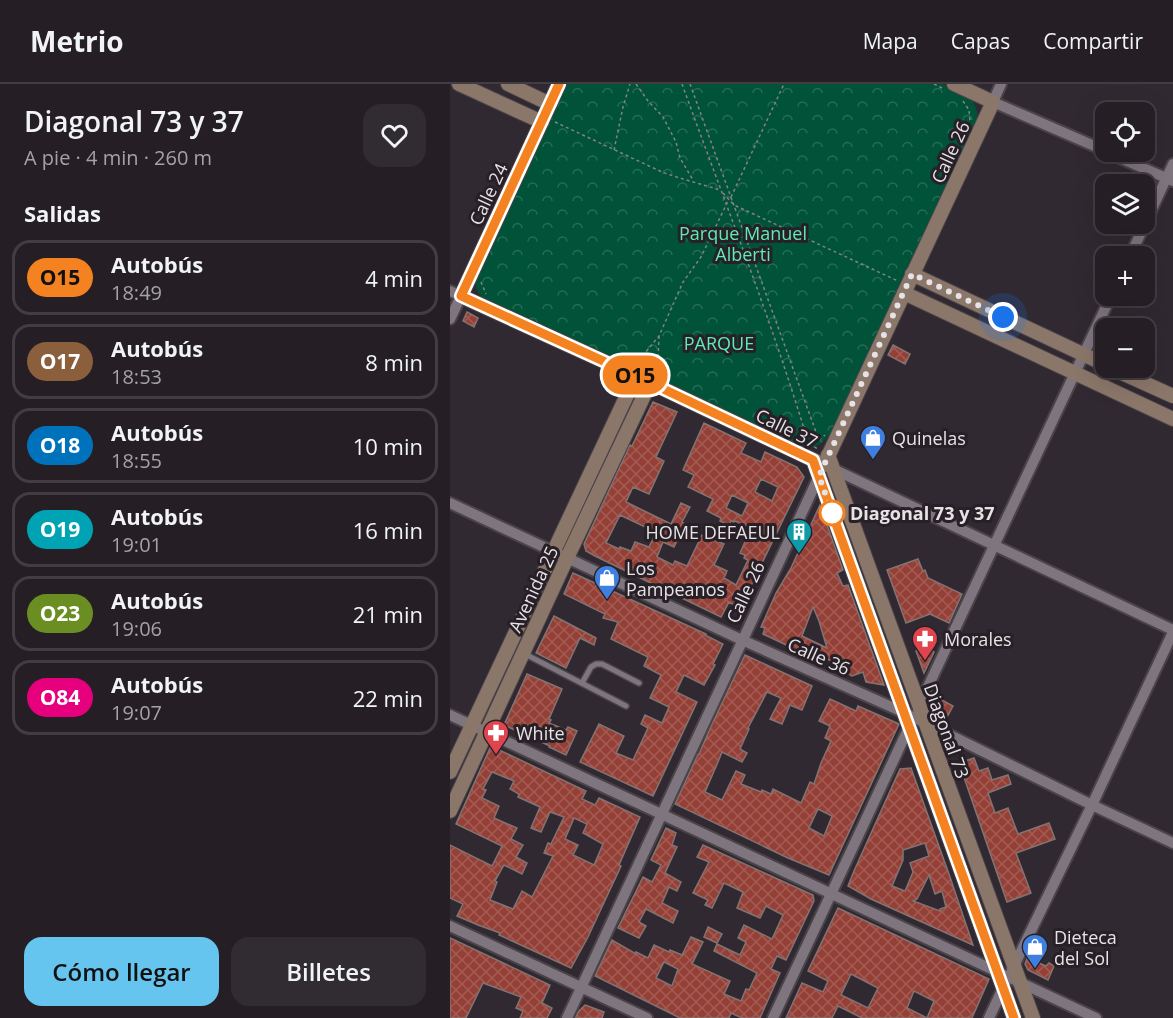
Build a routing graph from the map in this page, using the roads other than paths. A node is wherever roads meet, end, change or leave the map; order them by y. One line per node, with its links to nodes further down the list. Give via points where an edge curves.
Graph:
1 (459, 84): 8 (main road)
2 (508, 84): 7 (main road)
3 (559, 84): 7 (main road, Calle 24)
4 (1001, 84): 6 (street, Calle 26)
5 (954, 91): 6 (main road)
6 (993, 102): 9 (street); 14 (main road, Calle 26)
7 (550, 104): 8 (main road, Calle 24)
8 (547, 121): 16 (main road, Calle 24)
9 (1095, 146)
10 (1131, 162): 12 (street)
11 (1173, 164): 12 (street)
12 (1170, 179): 13 (street)
13 (1135, 246)
14 (912, 274): 15 (main road, Calle 26); 19 (main road)
15 (901, 287): 21 (main road); 27 (main road, Calle 26)
16 (455, 293): 18 (street, Calle 24); 22 (main road, Calle 37)
17 (1106, 306): 19 (street)
18 (450, 319)
19 (1084, 354): 20 (main road); 21 (street)
20 (1095, 360)
21 (1075, 373): 26 (main road); 29 (street)
22 (636, 376): 24 (main road, Calle 37); 30 (main road, Avenida 25)
23 (1134, 378): 25 (main road)
24 (656, 381): 27 (main road, Calle 37); 31 (main road, Avenida 25)
25 (1173, 396)
26 (1173, 419)
27 (824, 465): 29 (street, Calle 37); 33 (street, Calle 26); 39 (main road, Diagonal 73)
28 (450, 503): 30 (street, Calle 36)
29 (994, 546): 32 (street, Calle 37); 39 (street)
30 (553, 551): 31 (street, Calle 36); 40 (main road, Avenida 25)
31 (567, 558): 33 (street, Calle 36); 34 (main road, Avenida 25)
32 (1173, 631): 43 (street)
33 (742, 640): 39 (street, Calle 36); 45 (street, Calle 26)
34 (524, 653): 35 (lane); 41 (main road, Avenida 25)
35 (582, 683): 36 (lane, via 596,664); 37 (lane)
36 (639, 683)
37 (626, 706)
38 (450, 715): 40 (street)
39 (915, 717): 43 (street, Calle 36); 47 (street); 49 (main road, Diagonal 73)
40 (472, 726): 41 (street); 42 (main road, Avenida 25)
41 (487, 733): 44 (main road, Avenida 25); 45 (street)
42 (450, 772)
43 (1092, 805): 46 (street, Calle 36); 49 (street)
44 (450, 811)
45 (661, 815): 47 (street); 50 (street, Calle 26)
46 (1173, 843)
47 (831, 894): 49 (street); 53 (street)
48 (450, 926): 50 (street)
49 (1009, 976): 54 (street); 55 (main road, Diagonal 73); 56 (main road, Diagonal 73); 57 (street)
50 (581, 987): 51 (street, Calle 26); 52 (street)
51 (567, 1018)
52 (647, 1018)
53 (773, 1018)
54 (989, 1018)
55 (1014, 1018)
56 (1033, 1018)
57 (1096, 1018)

